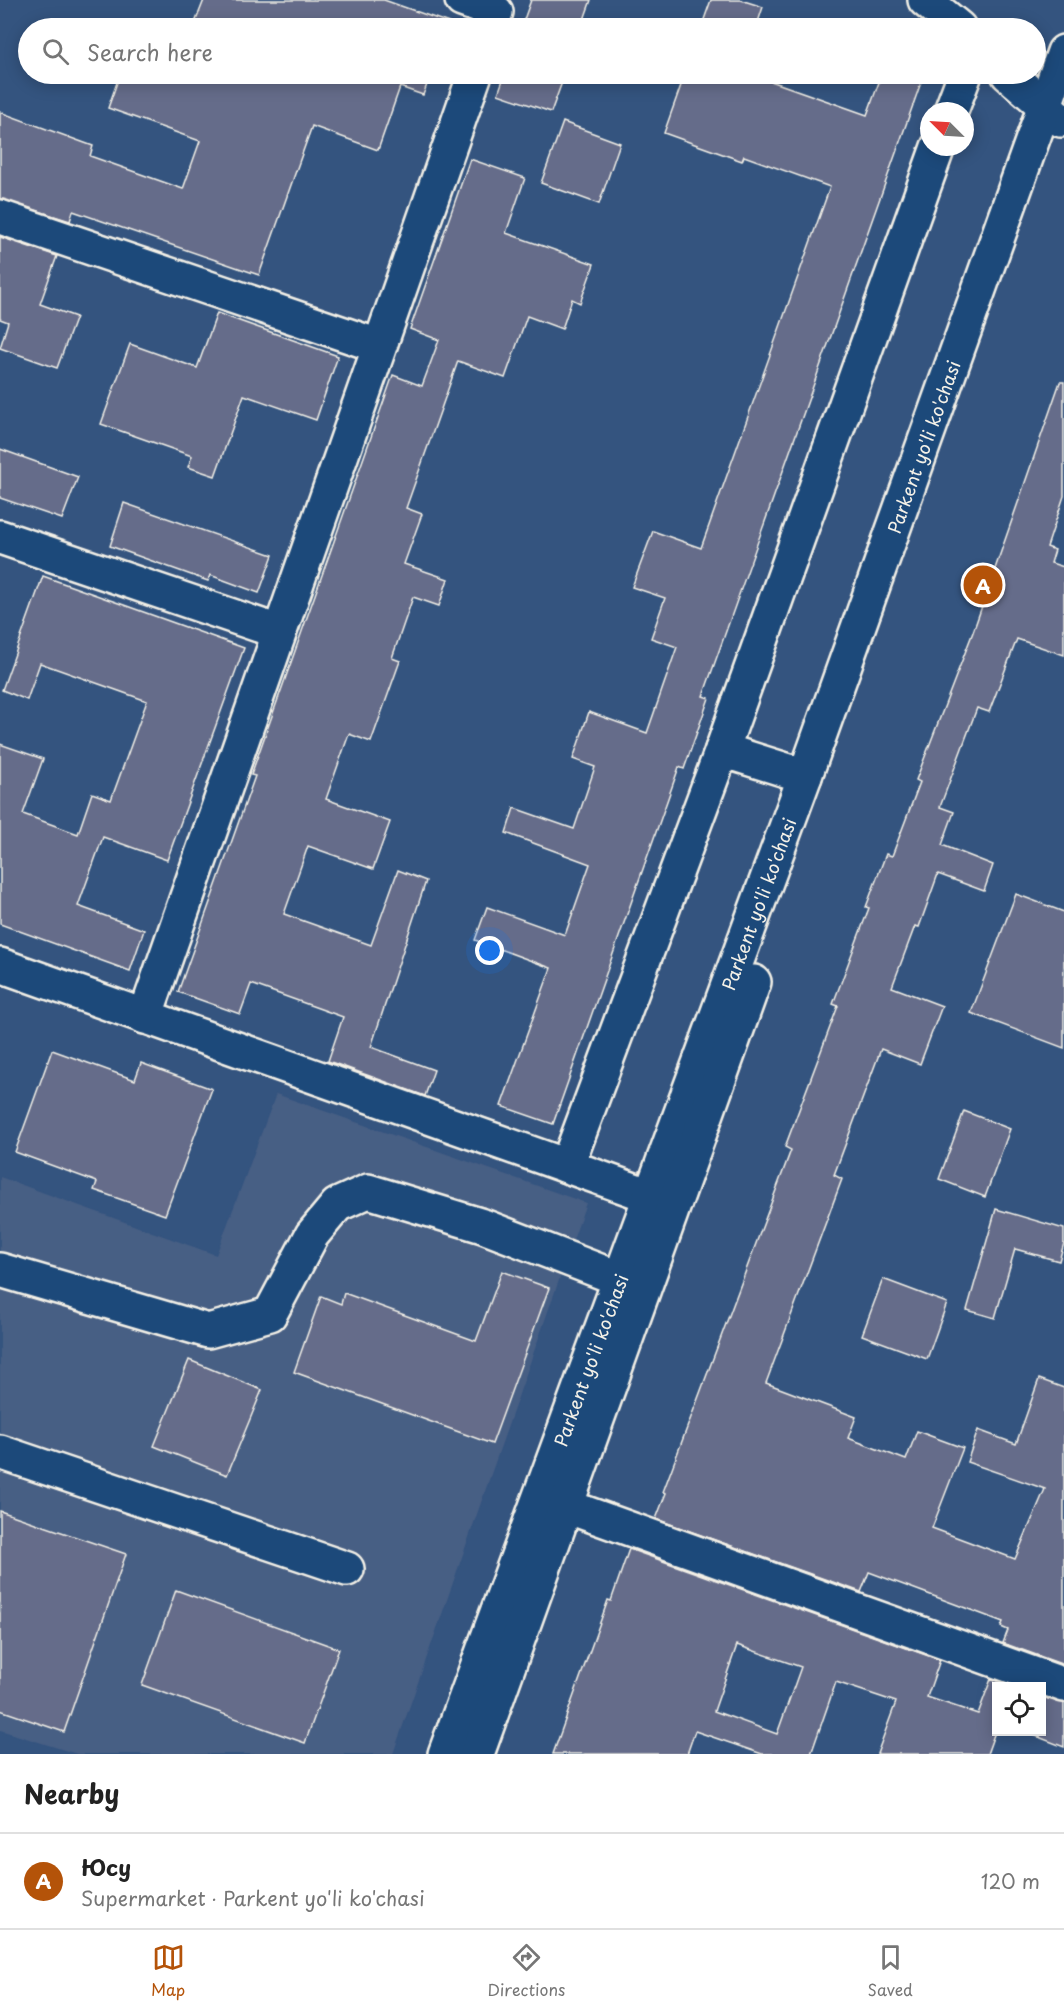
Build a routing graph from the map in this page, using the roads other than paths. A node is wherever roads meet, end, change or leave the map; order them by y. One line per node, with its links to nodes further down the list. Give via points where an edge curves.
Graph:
1 (462, 0): 3 (street)
2 (925, 0): 4 (street)
3 (496, 13)
4 (947, 18)
5 (1064, 52): 10 (street, Parkent yo'li ko'chasi)
6 (471, 84): 13 (street)
7 (961, 84): 9 (street)
8 (1021, 84): 10 (street)
9 (954, 102)
10 (1057, 113): 17 (street, Parkent yo'li ko'chasi); 21 (street, Parkent yo'li ko'chasi)
11 (935, 156): 16 (street)
12 (0, 217): 13 (street)
13 (379, 346): 15 (street)
14 (0, 537): 15 (street)
15 (279, 632): 19 (street)
16 (722, 750): 17 (street); 20 (street)
17 (805, 776): 21 (street, Parkent yo'li ko'chasi)
18 (0, 965): 19 (street)
19 (145, 1017): 20 (street)
20 (567, 1167): 21 (street)
21 (662, 1200): 23 (street, Parkent yo'li ko'chasi); 25 (street, Parkent yo'li ko'chasi)
22 (0, 1270): 23 (street, via 208,1331 270,1314 312,1234 337,1205 368,1191 483,1226)
23 (620, 1280): 28 (street, Parkent yo'li ko'chasi)
24 (0, 1452): 26 (street)
25 (566, 1506): 27 (street); 29 (street, Parkent yo'li ko'chasi)
26 (347, 1569)
27 (1064, 1685)
28 (445, 1754)
29 (477, 1754)

